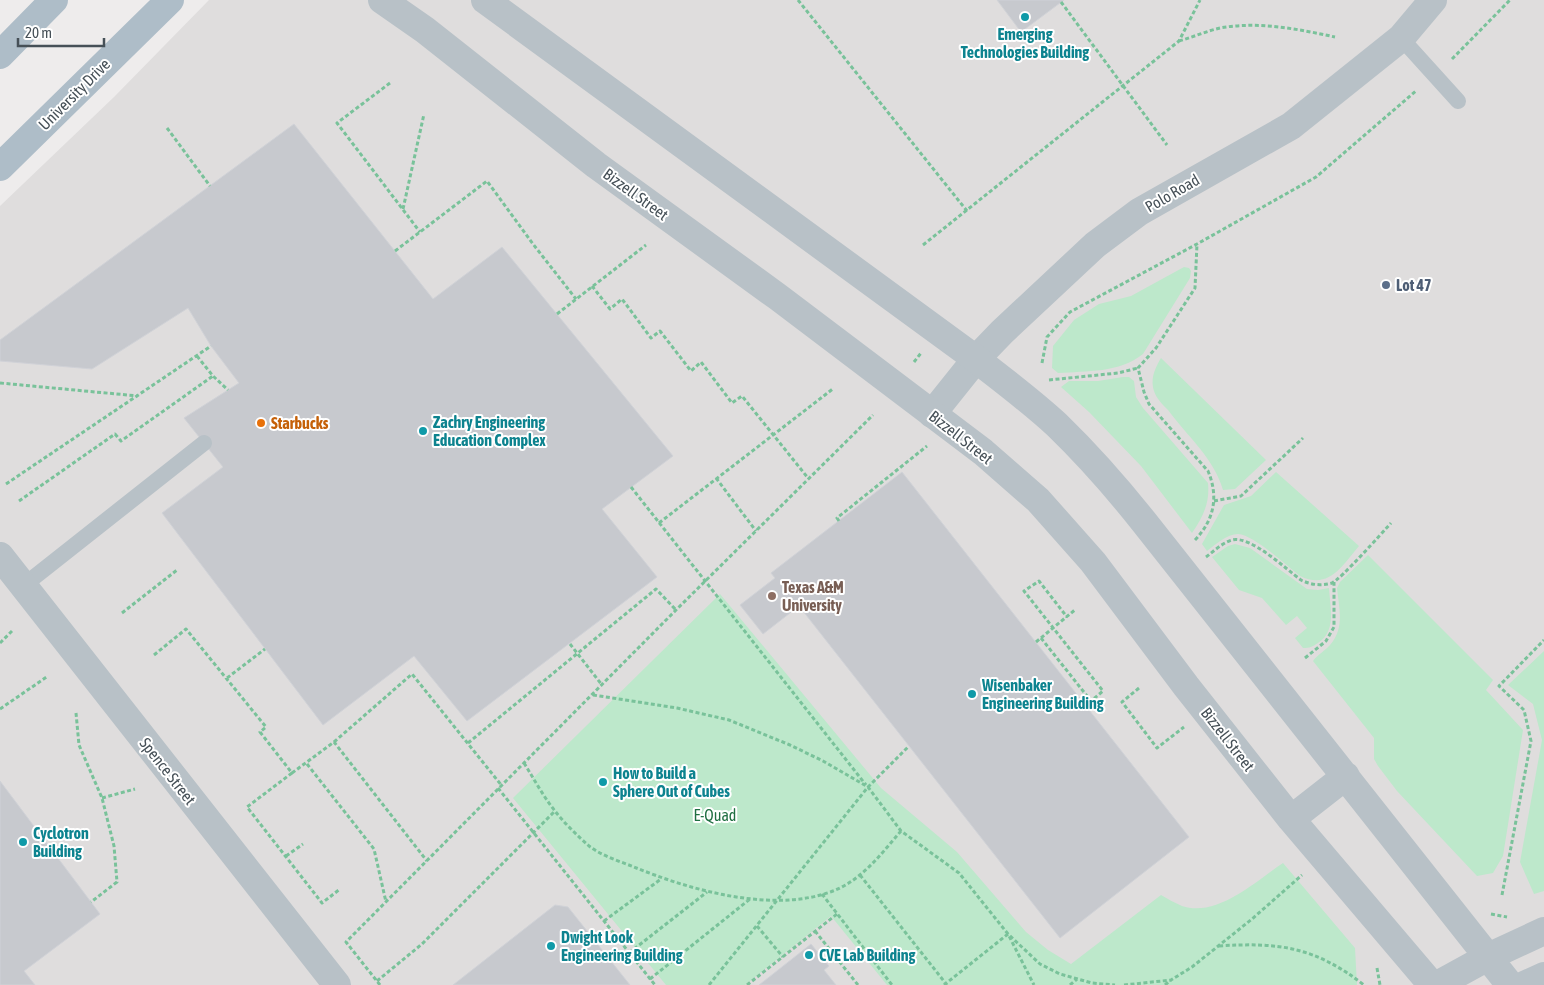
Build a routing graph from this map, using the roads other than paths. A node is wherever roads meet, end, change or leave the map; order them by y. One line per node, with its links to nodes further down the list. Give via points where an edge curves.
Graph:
1 (54, 0): 7 (main road)
2 (170, 0): 9 (main road, University Drive)
3 (382, 0): 11 (street, Bizzell Street, via 596,165)
4 (485, 0): 10 (street)
5 (1433, 0): 6 (street, Polo Road)
6 (1401, 38): 8 (lane); 10 (street, Polo Road, via 1291,126 1139,212 1095,245)
7 (0, 55)
8 (1458, 100)
9 (0, 167)
10 (976, 359): 11 (street, Polo Road); 15 (street, via 1031,402 1083,450 1122,494)
11 (932, 414): 16 (street, Bizzell Street, via 1038,500 1093,562)
12 (204, 443): 14 (lane)
13 (0, 556): 14 (street, Spence Street)
14 (23, 586): 20 (street, Spence Street)
15 (1346, 776): 16 (street); 18 (street)
16 (1291, 819): 21 (street, Bizzell Street)
17 (1544, 931): 18 (street)
18 (1488, 956): 22 (street); 23 (street)
19 (1544, 976): 24 (street)
20 (336, 985)
21 (1432, 985)
22 (1437, 985)
23 (1510, 985)
24 (1524, 985)

